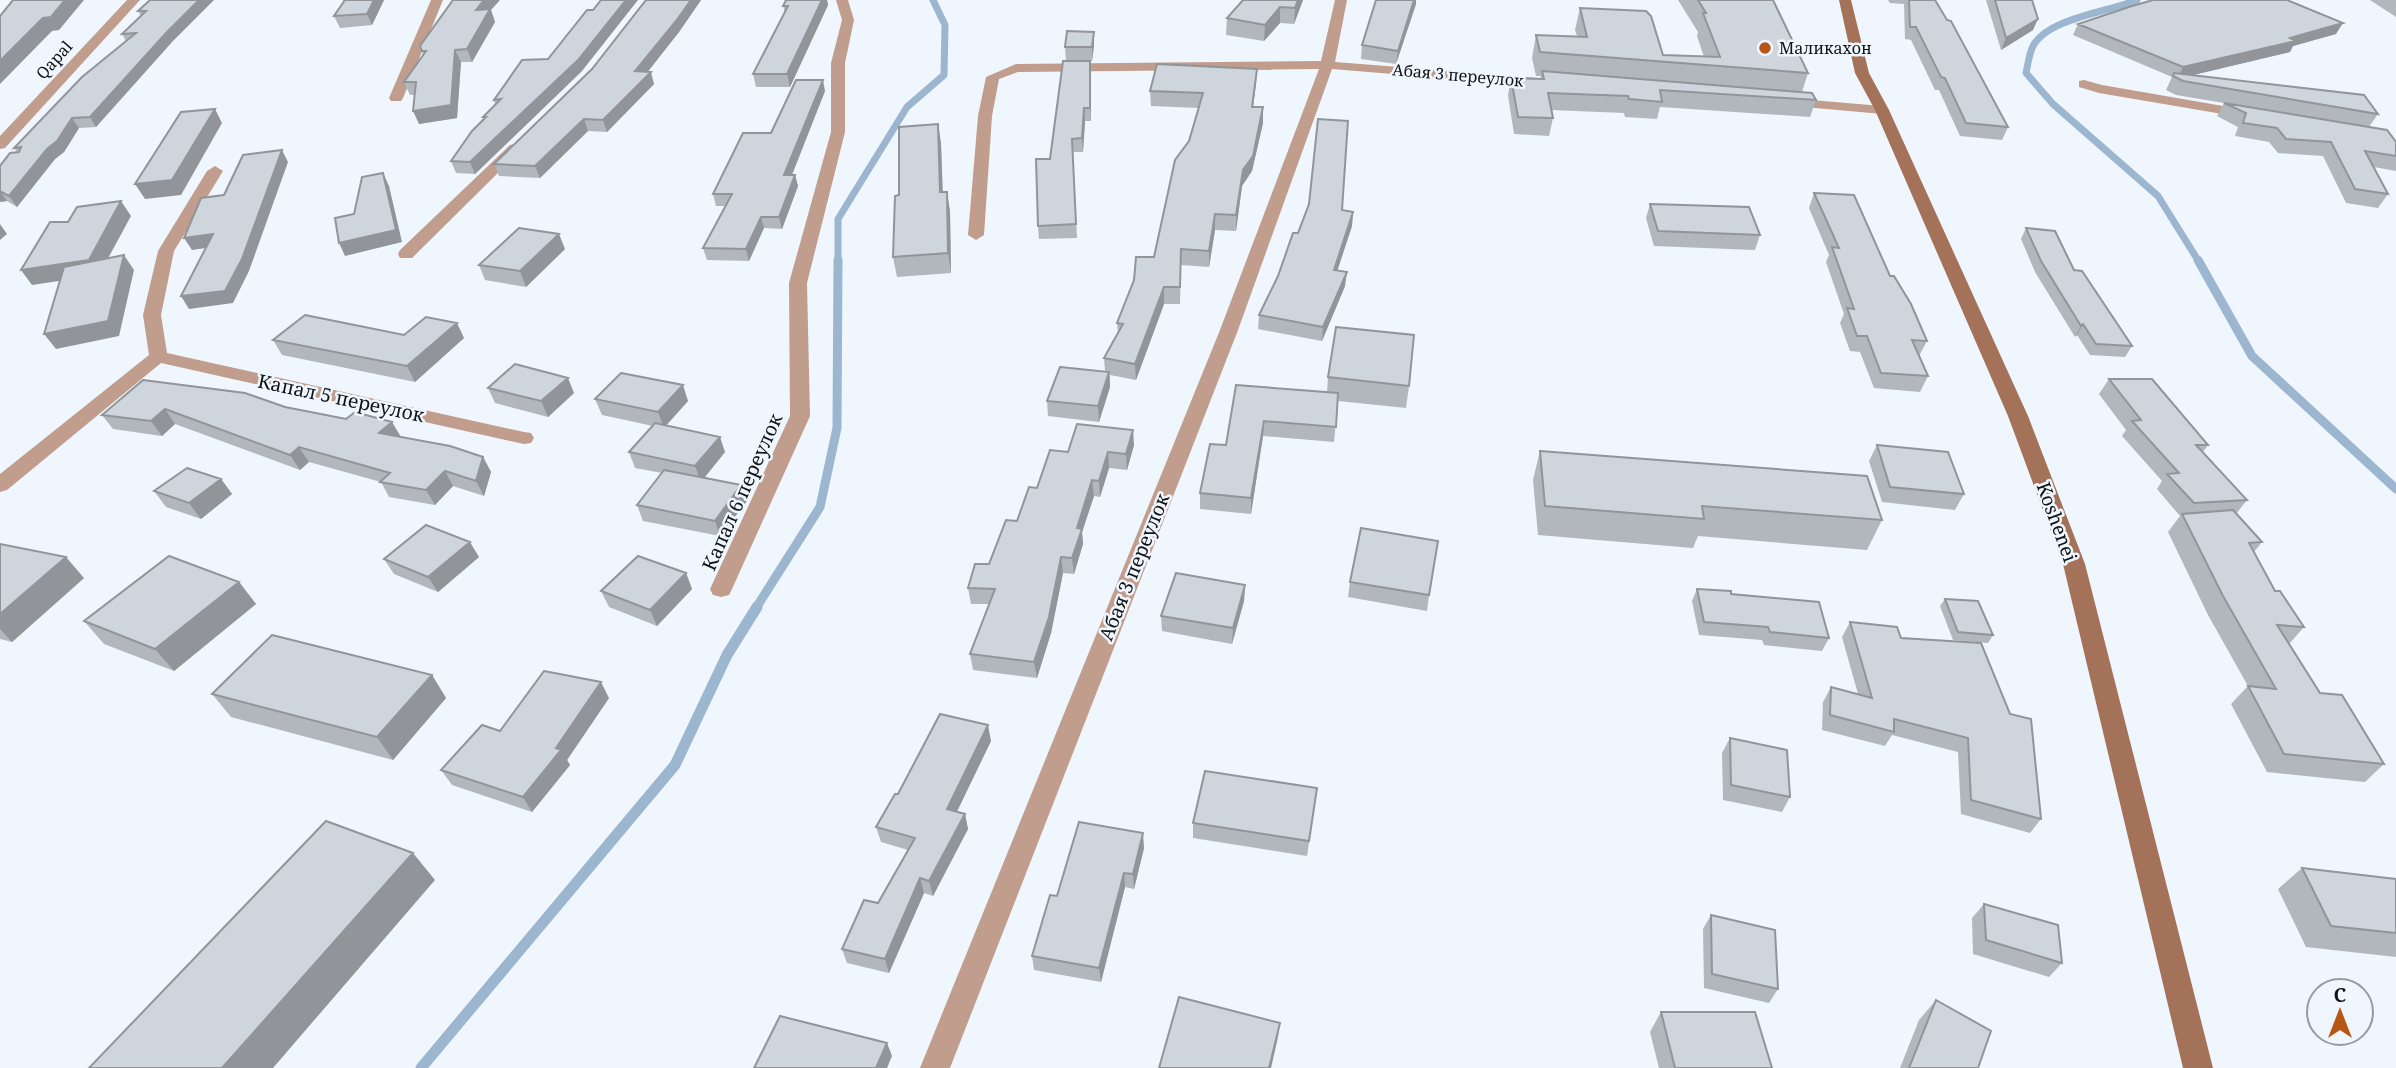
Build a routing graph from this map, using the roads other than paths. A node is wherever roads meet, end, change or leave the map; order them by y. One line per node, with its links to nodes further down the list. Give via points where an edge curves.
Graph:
1 (134, 0): 14 (street, Qapal)
2 (437, 0): 9 (street)
3 (842, 0): 21 (street, Капал 6 переулок, via 848,20 838,63 838,132 797,283 800,416)
4 (1341, 0): 6 (street, Абая 3 переулок)
5 (1845, 0): 11 (main road, Koshenei, via 1862,73)
6 (1327, 65): 7 (street, Абая 3 переулок); 16 (street, Абая 3 переулок, via 1003,71 993,77 985,116); 22 (street, Абая 3 переулок, via 1229,330)
7 (1549, 82)
8 (2084, 83): 12 (street)
9 (397, 98)
10 (1771, 100): 11 (street)
11 (1882, 110): 23 (main road, Koshenei, via 2018,416 2074,564)
12 (2261, 117)
13 (522, 142): 17 (street)
14 (0, 145)
15 (215, 171): 18 (street, via 166,251 152,315)
16 (976, 235)
17 (406, 254)
18 (158, 357): 19 (street, Капал 5 переулок); 20 (street)
19 (524, 438)
20 (0, 485)
21 (721, 589)
22 (935, 1068)
23 (2198, 1068)

